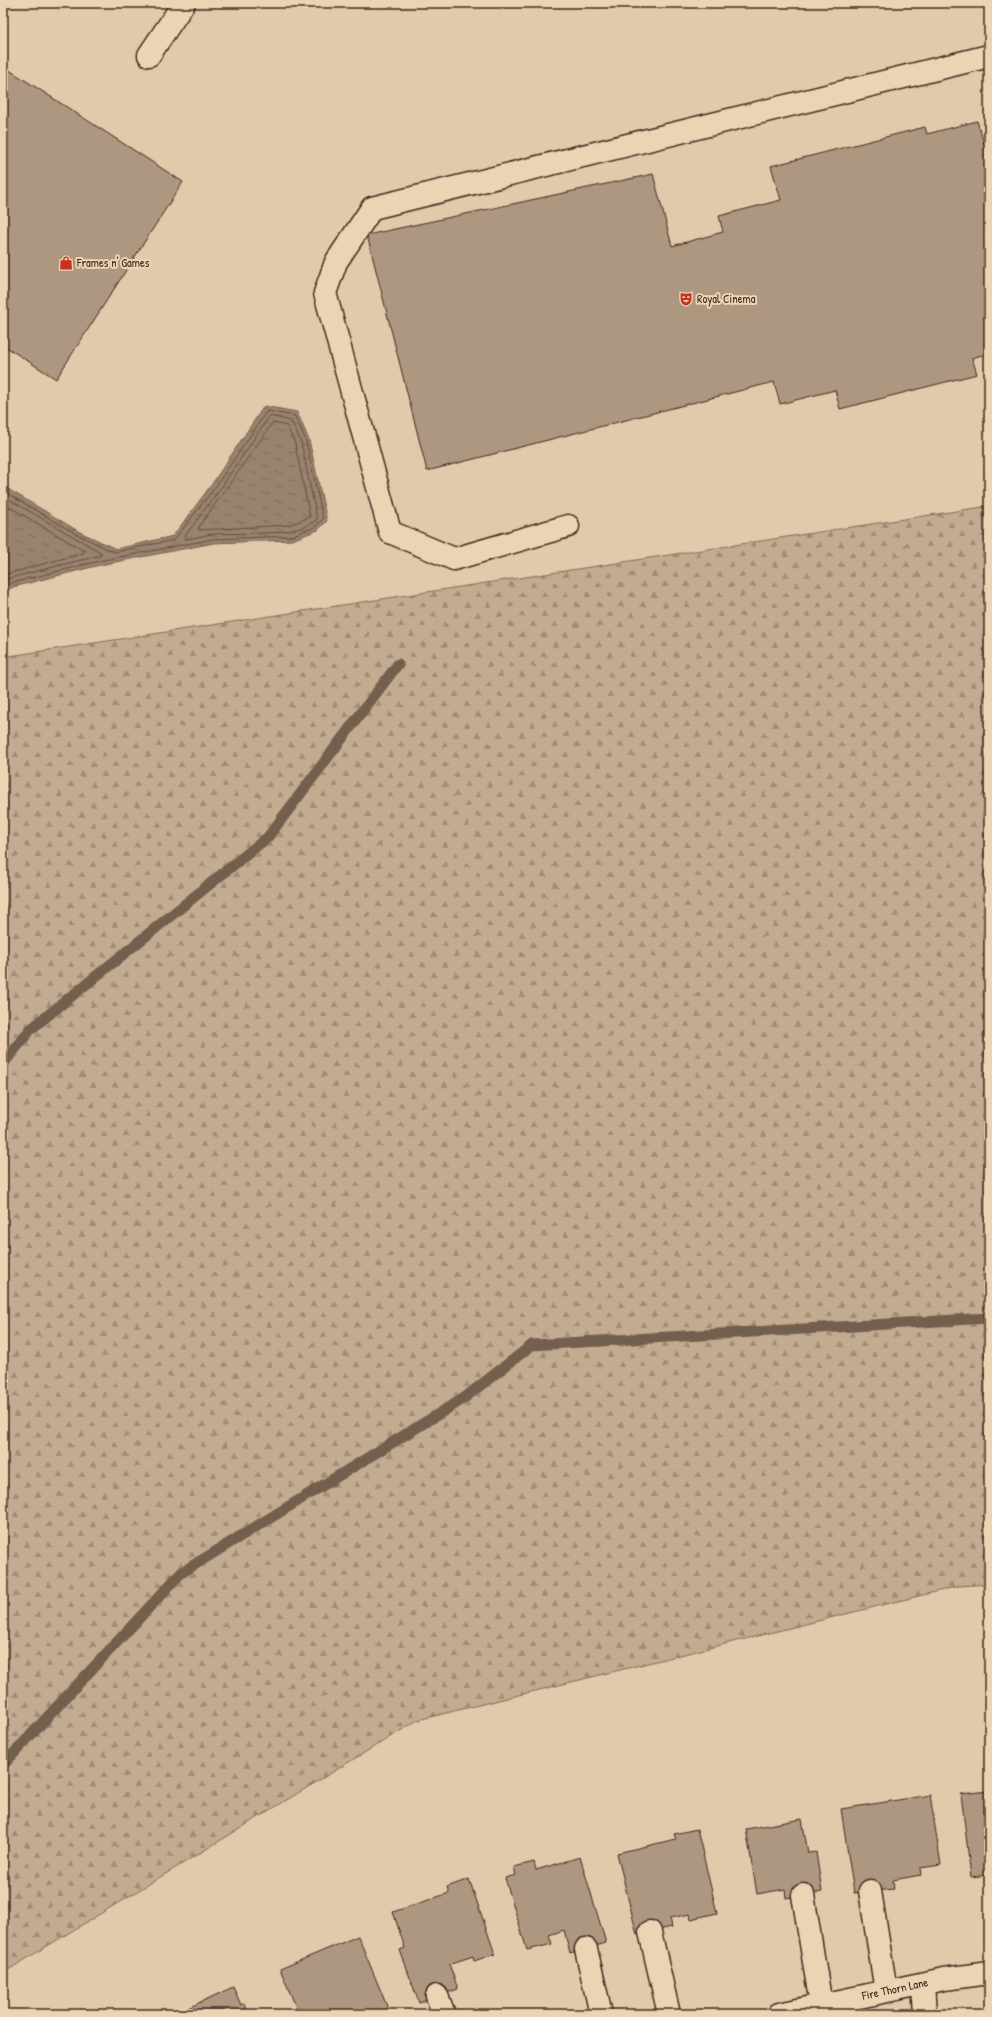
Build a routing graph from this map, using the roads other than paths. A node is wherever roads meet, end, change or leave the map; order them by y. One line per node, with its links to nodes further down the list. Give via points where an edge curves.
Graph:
1 (184, 3): 2 (street)
2 (149, 55)
3 (989, 56): 4 (street, via 372,208 336,262 325,292 390,532 454,559)
4 (568, 526)
5 (870, 1891): 11 (street)
6 (804, 1895): 12 (street)
7 (650, 1932): 14 (street)
8 (586, 1949): 13 (street)
9 (989, 1973): 10 (street, Fire Thorn Lane)
10 (923, 1984): 11 (street, Fire Thorn Lane); 16 (street)
11 (886, 1991): 12 (street, Fire Thorn Lane)
12 (811, 2009): 15 (street, Fire Thorn Lane)
13 (601, 2014)
14 (669, 2014)
15 (779, 2014)
16 (925, 2014)

